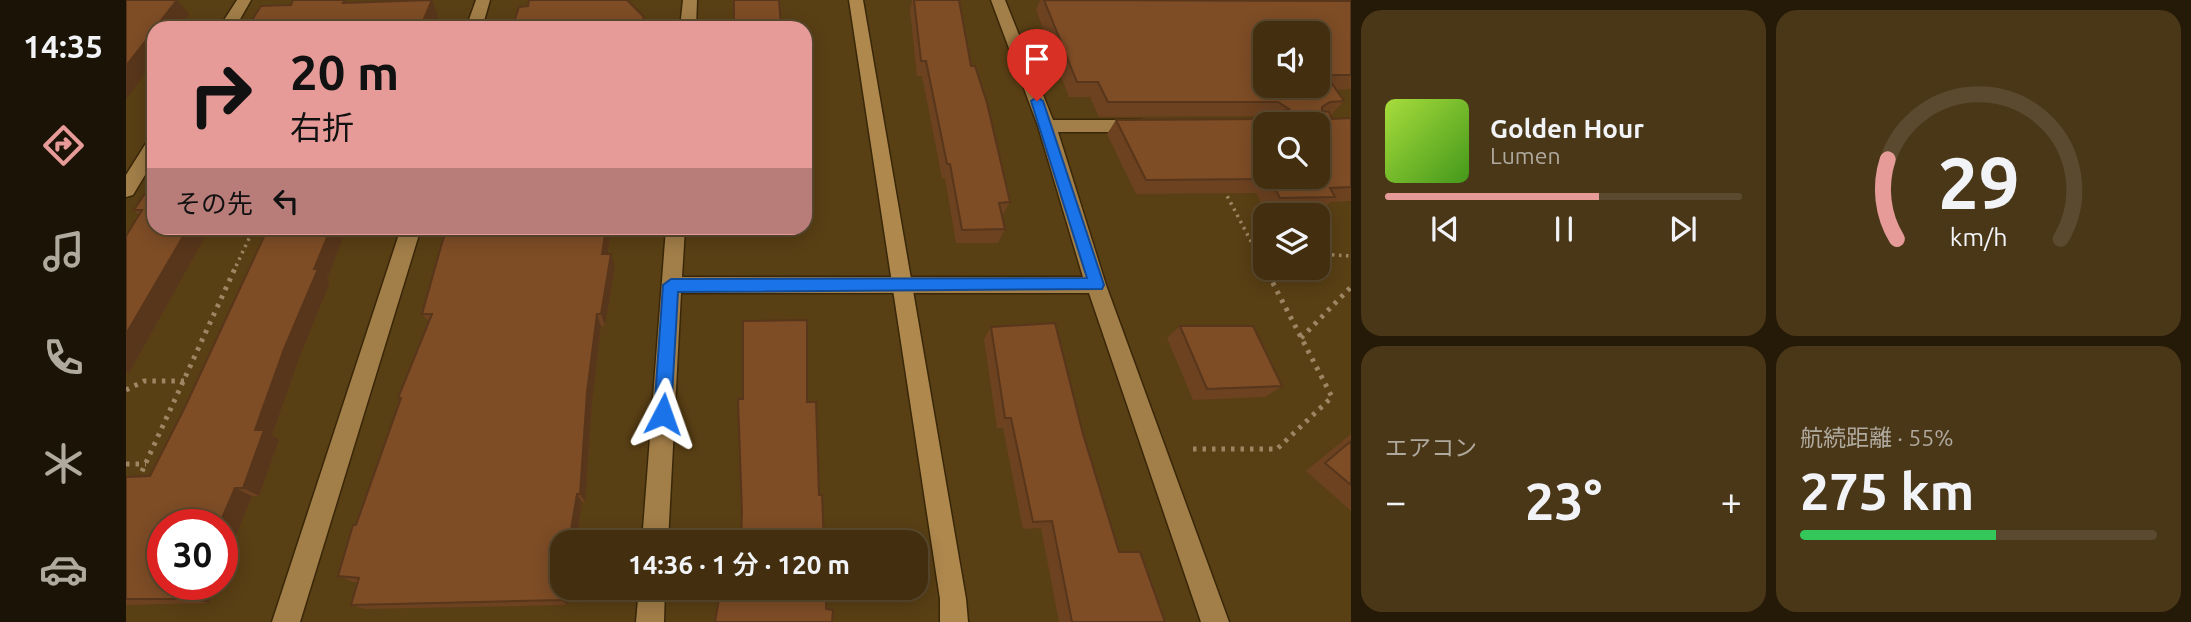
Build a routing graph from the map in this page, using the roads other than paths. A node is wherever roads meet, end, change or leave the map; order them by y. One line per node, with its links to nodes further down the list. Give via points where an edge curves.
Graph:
1 (229, 0): 2 (street)
2 (246, 0): 7 (street)
3 (483, 0): 8 (street)
4 (690, 0): 9 (street)
5 (856, 0): 17 (street)
6 (998, 0): 11 (street)
7 (232, 21)
8 (476, 21)
9 (688, 21)
10 (1157, 126): 11 (street)
11 (1047, 127): 18 (street)
12 (147, 156): 13 (street)
13 (126, 190)
14 (409, 235): 21 (street)
15 (675, 235): 16 (street)
16 (671, 285): 17 (street); 19 (street)
17 (902, 285): 18 (street); 23 (street)
18 (1097, 285): 24 (street)
19 (656, 530)
20 (651, 600): 22 (street)
21 (286, 622)
22 (650, 622)
23 (954, 622)
24 (1214, 622)

